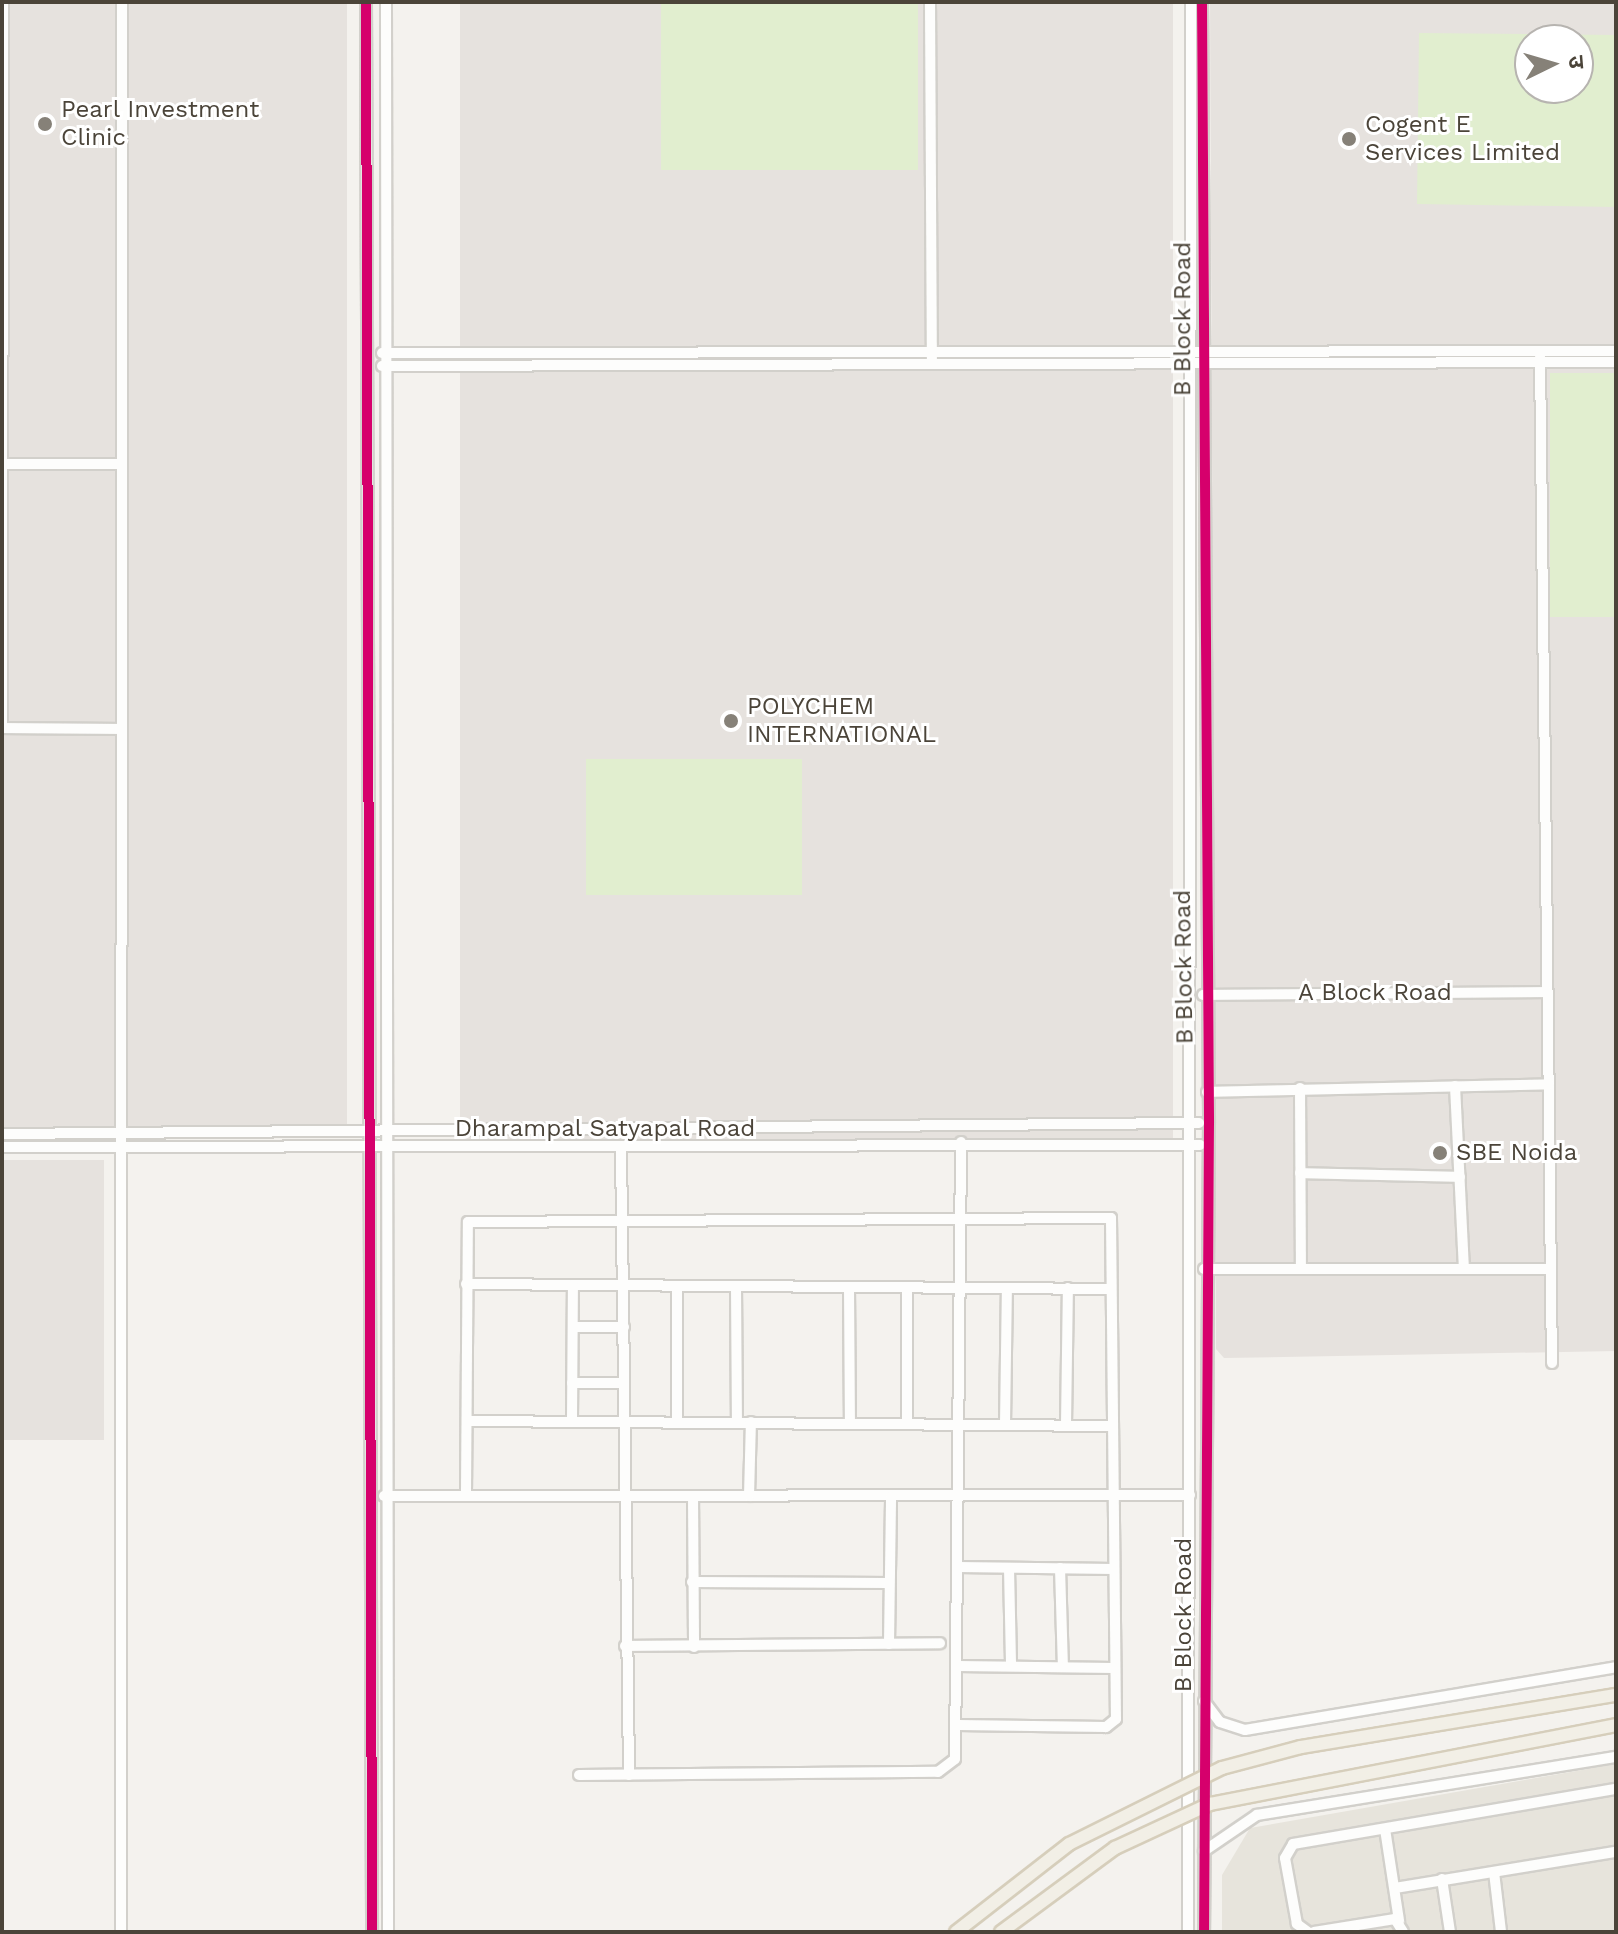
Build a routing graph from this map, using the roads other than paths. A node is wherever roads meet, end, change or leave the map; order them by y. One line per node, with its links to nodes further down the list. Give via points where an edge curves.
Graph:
1 (3, 2): 8 (street)
2 (122, 2): 19 (street)
3 (366, 2): 11 (street)
4 (386, 2): 10 (street)
5 (930, 2): 14 (street)
6 (1191, 2): 13 (street, B Block Road)
7 (1202, 2): 13 (street, B Block Road)
8 (3, 236): 18 (street)
9 (1616, 351): 12 (street)
10 (385, 353): 11 (street); 14 (street); 16 (street)
11 (370, 354): 17 (street)
12 (1540, 357): 13 (street); 15 (street); 22 (street)
13 (1197, 358): 14 (street); 23 (street, B Block Road); 28 (street, B Block Road, via 1188,1017)
14 (932, 360): 16 (street)
15 (1616, 362)
16 (386, 366): 17 (street); 31 (street)
17 (371, 367): 30 (street, via 365,788)
18 (4, 464): 19 (street); 20 (street)
19 (119, 464): 21 (street)
20 (2, 727): 21 (street)
21 (121, 729): 33 (street)
22 (1547, 992): 23 (street, A Block Road); 24 (street)
23 (1203, 995): 27 (street, B Block Road)
24 (1549, 1084): 25 (street); 48 (street)
25 (1455, 1086): 26 (street); 42 (street)
26 (1300, 1088): 27 (street); 41 (street)
27 (1207, 1092): 29 (street, B Block Road)
28 (1194, 1123): 29 (street, Dharampal Satyapal Road); 31 (street, Dharampal Satyapal Road); 35 (street, B Block Road)
29 (1209, 1123): 37 (street, B Block Road)
30 (372, 1129): 31 (street, Dharampal Satyapal Road); 33 (street, Dharampal Satyapal Road); 40 (street)
31 (386, 1129): 39 (street)
32 (2, 1134): 33 (street, Dharampal Satyapal Road)
33 (122, 1140): 38 (street, Dharampal Satyapal Road); 40 (street, Dharampal Satyapal Road); 117 (street)
34 (961, 1142): 35 (street, Dharampal Satyapal Road); 36 (street, Dharampal Satyapal Road); 43 (street)
35 (1193, 1145): 37 (street, Dharampal Satyapal Road); 80 (street, B Block Road)
36 (621, 1146): 39 (street, Dharampal Satyapal Road); 44 (street)
37 (1207, 1146): 47 (street, B Block Road)
38 (2, 1147)
39 (387, 1147): 40 (street, Dharampal Satyapal Road); 79 (street)
40 (371, 1148): 81 (street)
41 (1300, 1173): 42 (street); 45 (street)
42 (1460, 1177): 46 (street)
43 (959, 1219): 44 (street); 56 (street); 59 (street, via 1111,1218)
44 (625, 1221): 49 (street, via 468,1222); 51 (street)
45 (1301, 1268): 46 (street); 47 (street)
46 (1464, 1268): 48 (street)
47 (1204, 1269): 103 (street, B Block Road)
48 (1550, 1269): 62 (street)
49 (466, 1284): 50 (street); 67 (street)
50 (573, 1285): 51 (street); 60 (street)
51 (624, 1285): 52 (street); 61 (street)
52 (677, 1286): 53 (street); 68 (street)
53 (736, 1286): 54 (street); 69 (street)
54 (849, 1287): 55 (street); 71 (street)
55 (907, 1287): 56 (street); 72 (street)
56 (958, 1288): 57 (street); 73 (street)
57 (1007, 1288): 58 (street); 74 (street)
58 (1068, 1288): 59 (street); 75 (street)
59 (1111, 1289): 76 (street)
60 (573, 1327): 61 (street); 63 (street)
61 (624, 1327): 64 (street)
62 (1552, 1363)
63 (572, 1383): 64 (street); 65 (street)
64 (624, 1383): 66 (street)
65 (572, 1420): 66 (street); 67 (street)
66 (624, 1420): 68 (street); 82 (street)
67 (467, 1421): 77 (street)
68 (677, 1421): 69 (street)
69 (737, 1422): 70 (street)
70 (751, 1422): 71 (street); 84 (street)
71 (850, 1423): 72 (street)
72 (907, 1424): 73 (street)
73 (958, 1425): 74 (street); 86 (street)
74 (1005, 1425): 75 (street)
75 (1066, 1425): 76 (street)
76 (1112, 1426): 78 (street)
77 (466, 1493): 79 (street); 82 (street)
78 (1113, 1494): 80 (street); 86 (street); 90 (street)
79 (389, 1495): 81 (street); 119 (street)
80 (1190, 1495): 122 (street, B Block Road)
81 (374, 1496): 118 (street)
82 (621, 1496): 83 (street); 95 (street)
83 (693, 1496): 84 (street); 91 (street)
84 (749, 1496): 85 (street)
85 (891, 1497): 86 (street); 92 (street)
86 (959, 1498): 87 (street)
87 (958, 1567): 88 (street); 98 (street)
88 (1009, 1568): 89 (street); 97 (street)
89 (1060, 1568): 90 (street); 99 (street)
90 (1114, 1569): 101 (street)
91 (692, 1582): 92 (street); 96 (street)
92 (889, 1583): 94 (street)
93 (940, 1643): 94 (street)
94 (889, 1644): 96 (street)
95 (625, 1646): 96 (street); 108 (street)
96 (694, 1647)
97 (1011, 1665): 98 (street); 99 (street)
98 (958, 1666): 104 (street)
99 (1063, 1667): 101 (street)
100 (1616, 1667): 103 (street, via 1245,1730 1220,1722)
101 (1114, 1668): 104 (street, via 1116,1719 1110,1727)
102 (1616, 1695): 120 (main road, bridge, via 1301,1747 1222,1768 1069,1844)
103 (1204, 1701): 111 (street, B Block Road)
104 (958, 1725): 108 (street, via 955,1759 938,1772)
105 (1616, 1725): 121 (main road, bridge, via 1210,1804 1115,1848)
106 (1616, 1757): 111 (street, via 1257,1815)
107 (579, 1775): 108 (street)
108 (629, 1775)
109 (1616, 1789): 110 (street)
110 (1385, 1829): 115 (street); 124 (street, via 1287,1850 1297,1924)
111 (1204, 1851): 123 (street, B Block Road)
112 (1616, 1852): 113 (street)
113 (1494, 1872): 114 (street); 126 (street)
114 (1442, 1879): 115 (street); 125 (street)
115 (1395, 1888): 116 (street)
116 (1401, 1927): 124 (street)
117 (121, 1932)
118 (372, 1932)
119 (388, 1932)
120 (956, 1932)
121 (1001, 1932)
122 (1188, 1932)
123 (1204, 1932)
124 (1311, 1932)
125 (1450, 1932)
126 (1501, 1932)

